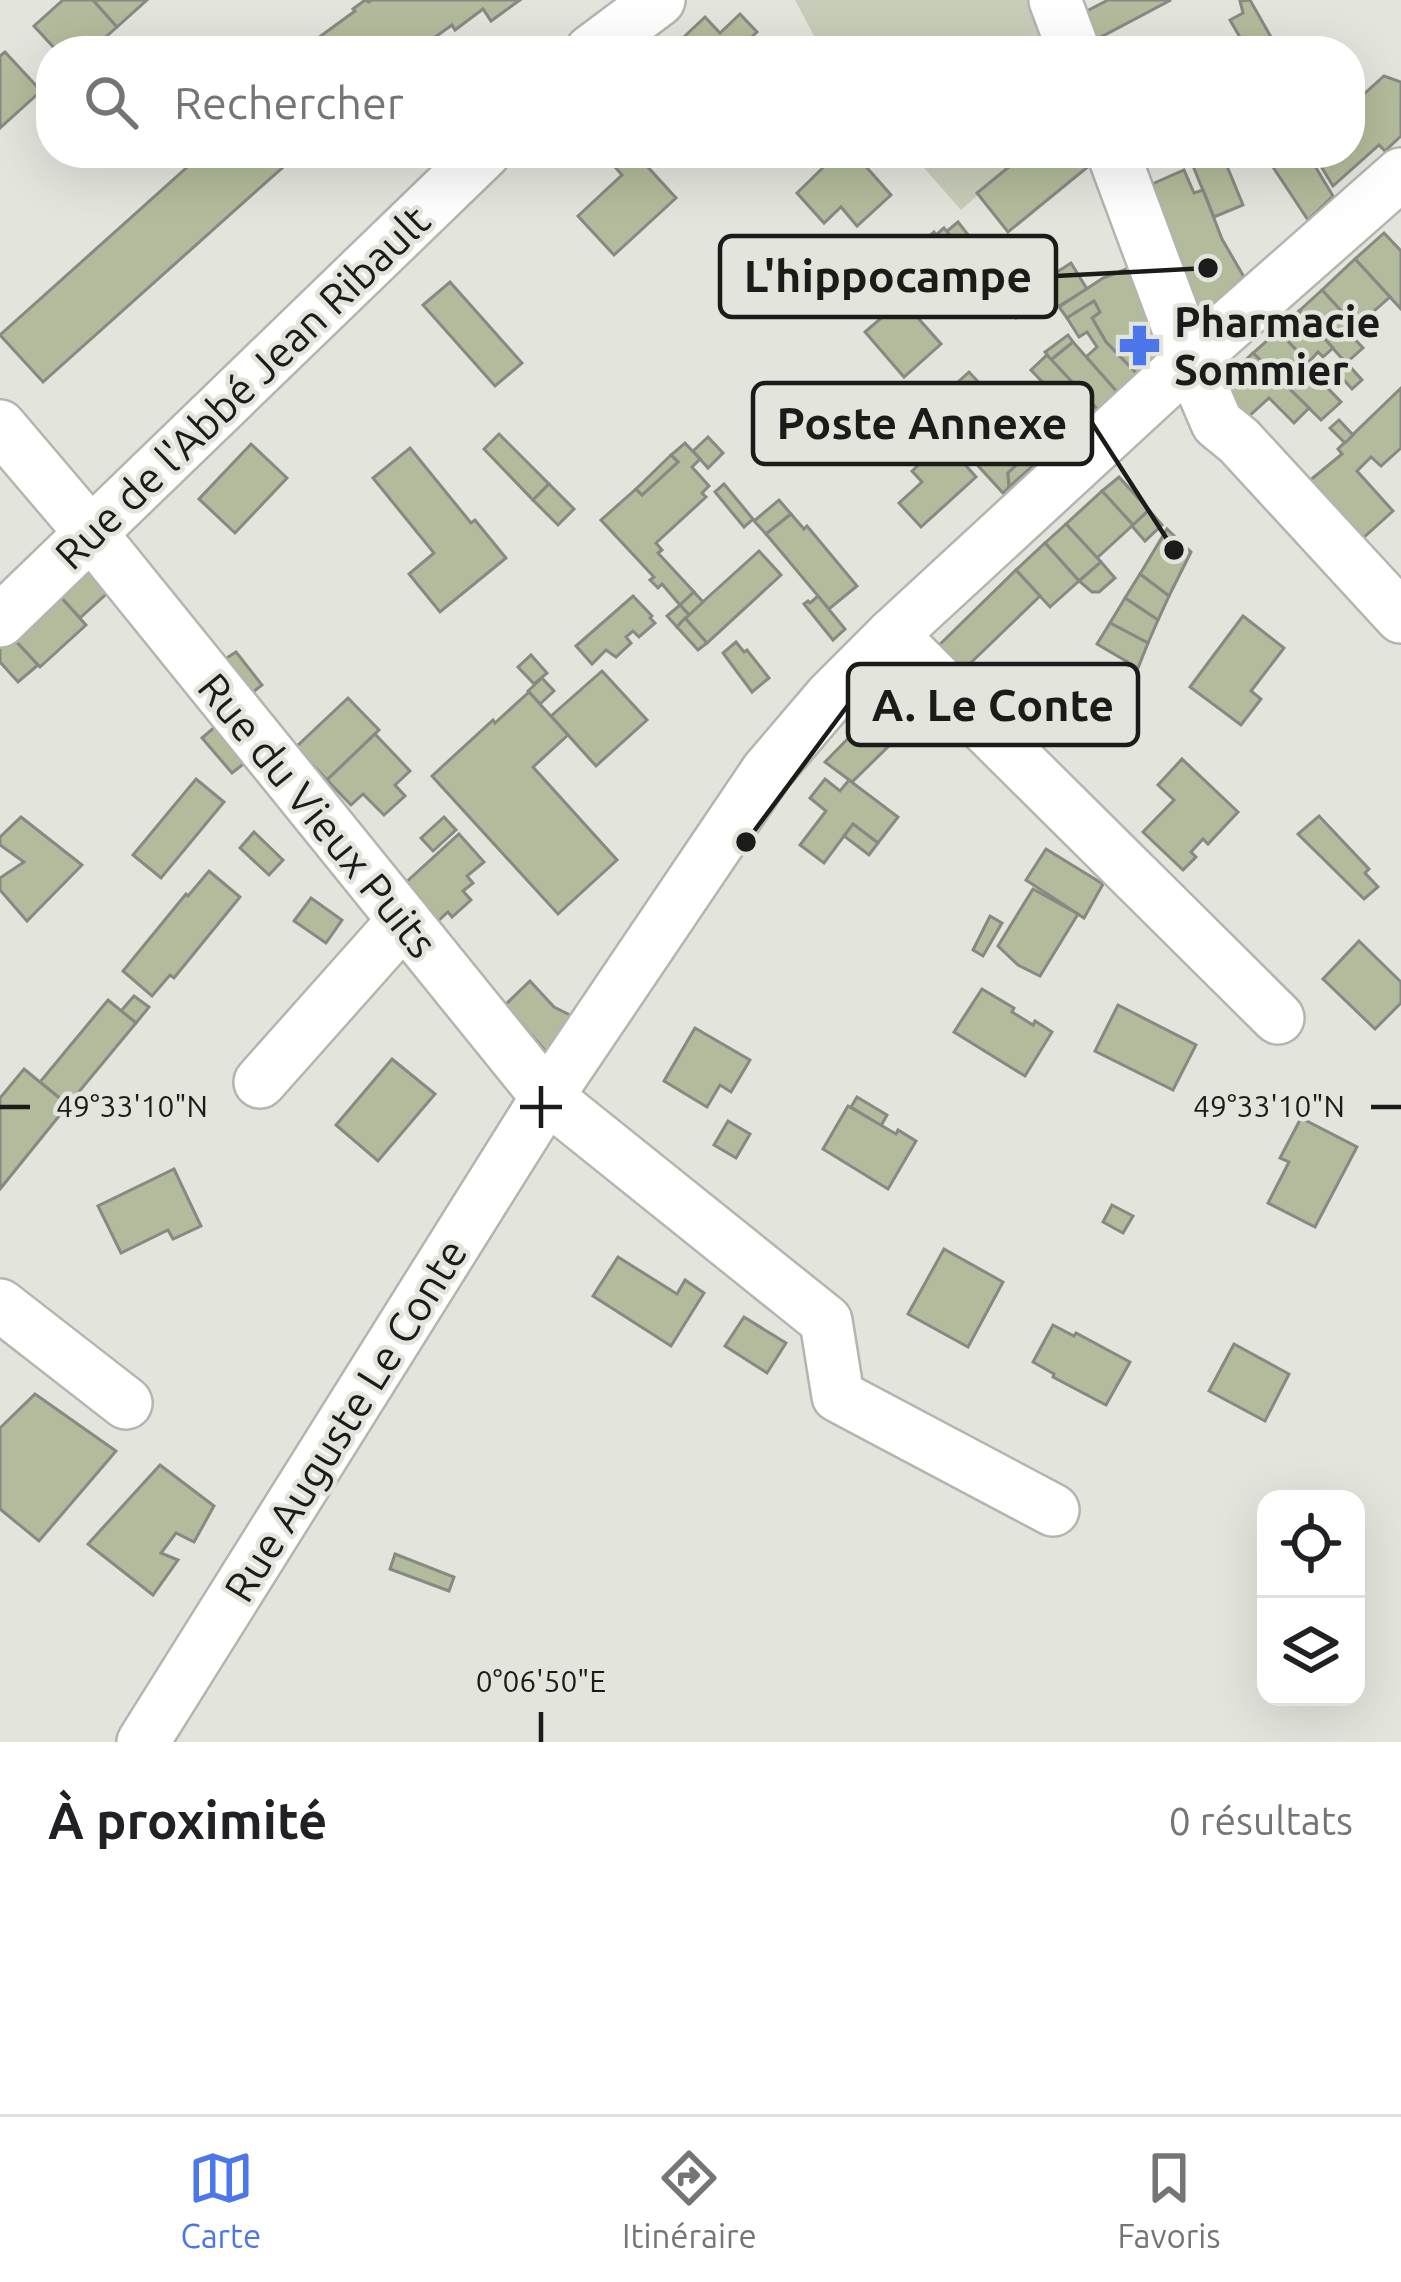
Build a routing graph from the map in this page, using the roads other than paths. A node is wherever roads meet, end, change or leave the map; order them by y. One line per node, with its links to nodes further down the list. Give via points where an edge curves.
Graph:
1 (659, 0): 3 (street)
2 (1055, 0): 4 (street)
3 (610, 36)
4 (1068, 36)
5 (468, 168): 10 (street, Rue de l'Abbé Jean Ribault)
6 (1119, 168): 8 (street)
7 (1401, 174): 8 (street, Rue Auguste Le Conte)
8 (1190, 360): 11 (street, via 1217,423); 13 (street, Rue Auguste Le Conte)
9 (0, 426): 10 (street, Rue du Vieux Puits)
10 (90, 532): 12 (street, Rue de l'Abbé Jean Ribault); 14 (street, Rue du Vieux Puits)
11 (1401, 617)
12 (0, 621)
13 (892, 635): 15 (street); 17 (street, Rue Auguste Le Conte, via 767,771)
14 (404, 920): 16 (street); 17 (street, Rue du Vieux Puits)
15 (1278, 1018)
16 (260, 1082)
17 (547, 1097): 20 (street, via 826,1322 838,1396); 21 (street, Rue Auguste Le Conte)
18 (0, 1305): 19 (street)
19 (126, 1403)
20 (1053, 1510)
21 (143, 1742)

